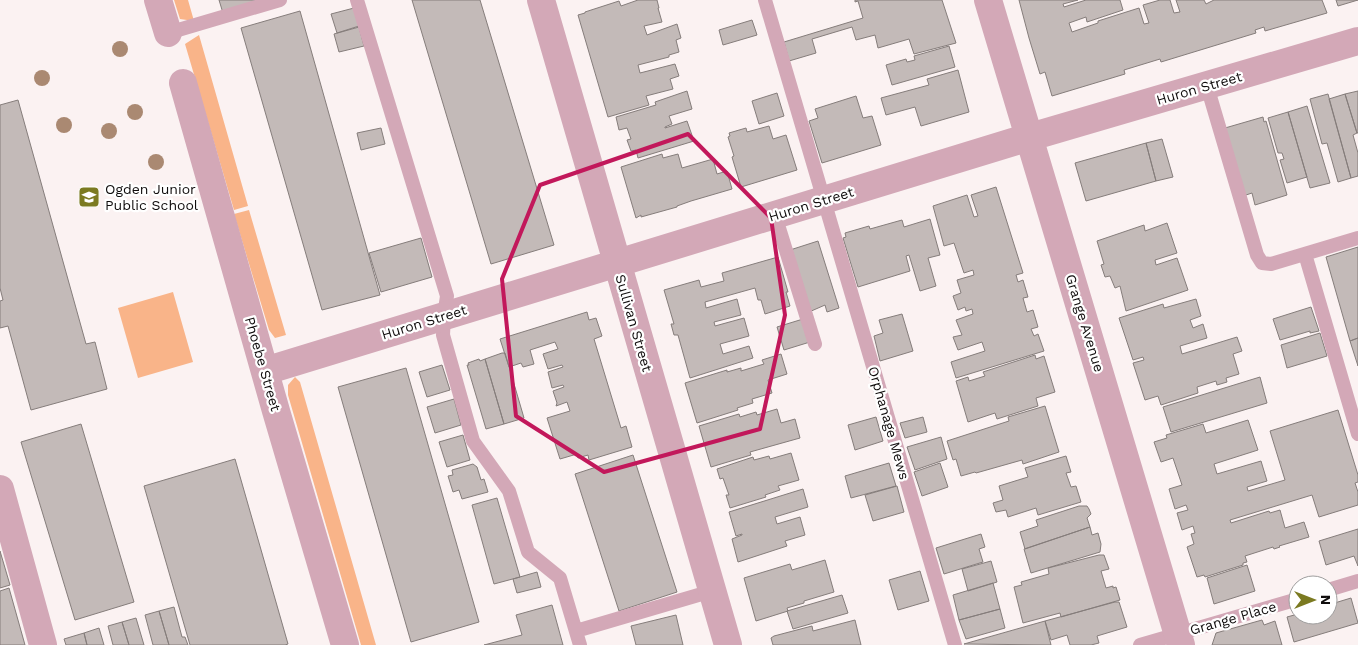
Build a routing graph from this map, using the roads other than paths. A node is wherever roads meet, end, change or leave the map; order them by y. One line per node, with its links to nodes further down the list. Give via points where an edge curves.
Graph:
1 (158, 0): 7 (street)
2 (280, 0): 7 (lane)
3 (357, 0): 17 (lane, via 447,296)
4 (541, 0): 16 (street, Sullivan Street)
5 (765, 0): 12 (lane, Orphanage Mews)
6 (988, 0): 11 (street, Grange Avenue)
7 (168, 33)
8 (1358, 41): 10 (street, Huron Street)
9 (183, 83): 19 (street, Phoebe Street)
10 (1207, 86): 11 (street, Huron Street); 15 (lane, via 1257,255 1262,263 1271,264)
11 (1029, 138): 12 (street, Huron Street); 27 (street, Grange Avenue)
12 (823, 200): 13 (street, Huron Street); 32 (lane, Orphanage Mews)
13 (776, 215): 16 (street, Huron Street); 18 (lane)
14 (1358, 238): 15 (lane)
15 (1305, 254): 20 (lane)
16 (617, 263): 17 (street, Huron Street); 24 (street, Sullivan Street)
17 (444, 316): 19 (street, Huron Street); 26 (lane, via 443,335 473,441 509,491 528,552 560,578)
18 (815, 344)
19 (265, 371): 29 (street, Phoebe Street)
20 (1358, 434)
21 (0, 489): 28 (street)
22 (1358, 581): 23 (lane)
23 (1338, 587)
24 (712, 592): 26 (lane); 31 (street, Sullivan Street)
25 (1288, 602): 27 (lane, Grange Place)
26 (576, 631): 30 (lane)
27 (1180, 639): 33 (lane, Grange Place)
28 (44, 645)
29 (345, 645)
30 (580, 645)
31 (728, 645)
32 (955, 645)
33 (1140, 645)

